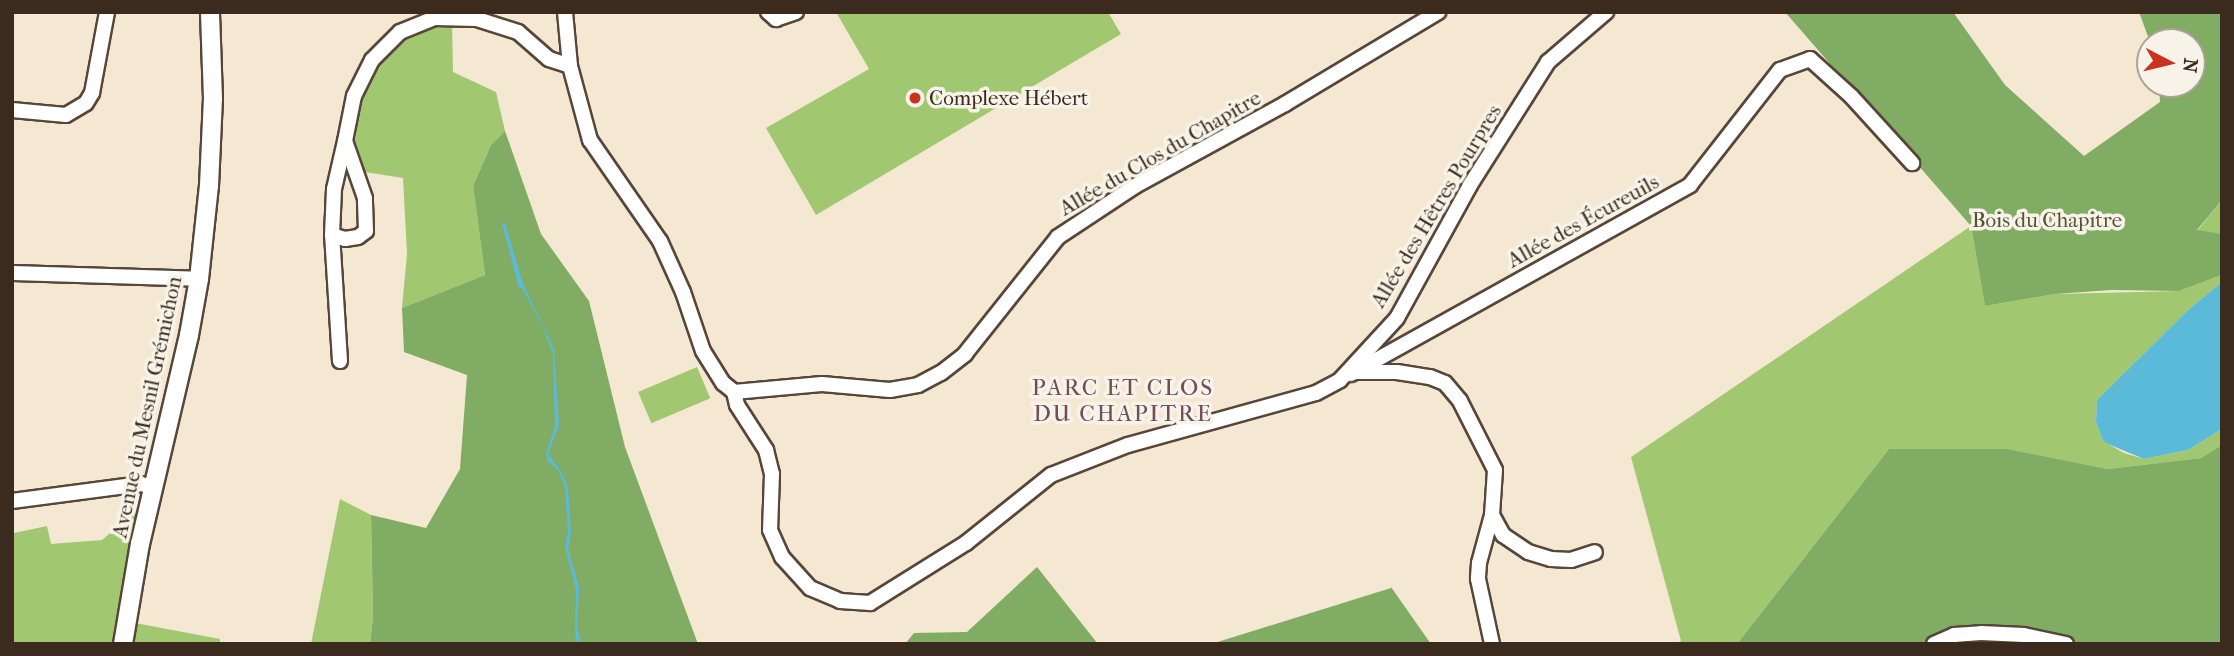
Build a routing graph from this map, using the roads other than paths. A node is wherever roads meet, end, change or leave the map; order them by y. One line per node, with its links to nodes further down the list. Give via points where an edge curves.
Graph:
1 (107, 12): 9 (street, via 92,93 86,103 66,115)
2 (210, 12): 14 (street, Avenue du Mesnil Grémichon, via 213,112)
3 (565, 12): 8 (street, Allée des Hêtres Pourpres)
4 (768, 12): 5 (street, via 776,19)
5 (796, 12)
6 (1438, 12): 18 (street, Allée du Clos du Chapitre, via 1285,104 1135,186 1058,237 965,354 918,385 890,390 822,384)
7 (1606, 12): 17 (street, Allée des Hêtres Pourpres, via 1548,62 1471,185 1397,317)
8 (570, 66): 10 (street, via 549,59 518,32 477,19 435,18 400,32 372,60 354,96); 18 (street, Allée des Hêtres Pourpres, via 590,140 660,241 703,351)
9 (12, 110)
10 (345, 141): 12 (street, via 334,188); 12 (street, via 359,175 368,222 358,237)
11 (1912, 163): 16 (street, Allée des Écureuils, via 1810,59 1780,70 1690,185)
12 (332, 235): 15 (street)
13 (12, 273): 14 (street)
14 (199, 279): 19 (street, Avenue du Mesnil Grémichon)
15 (340, 361)
16 (1355, 372): 17 (street, Allée des Écureuils); 21 (street, via 1397,372 1444,383 1460,401 1494,470)
17 (1340, 380): 18 (street, Allée des Hêtres Pourpres, via 1316,393 1128,444 1051,475 966,543 870,603 839,601 810,588 782,557 770,530 772,474 765,450)
18 (734, 392)
19 (153, 487): 20 (street, via 141,484); 23 (street, Avenue du Mesnil Grémichon)
20 (12, 501)
21 (1492, 515): 22 (street, via 1503,535 1528,552 1571,560); 24 (street, via 1478,579)
22 (1595, 552)
23 (123, 644)
24 (1492, 644)
25 (1934, 644): 26 (street, via 1954,635 1981,633 2024,635)
26 (2066, 644)

